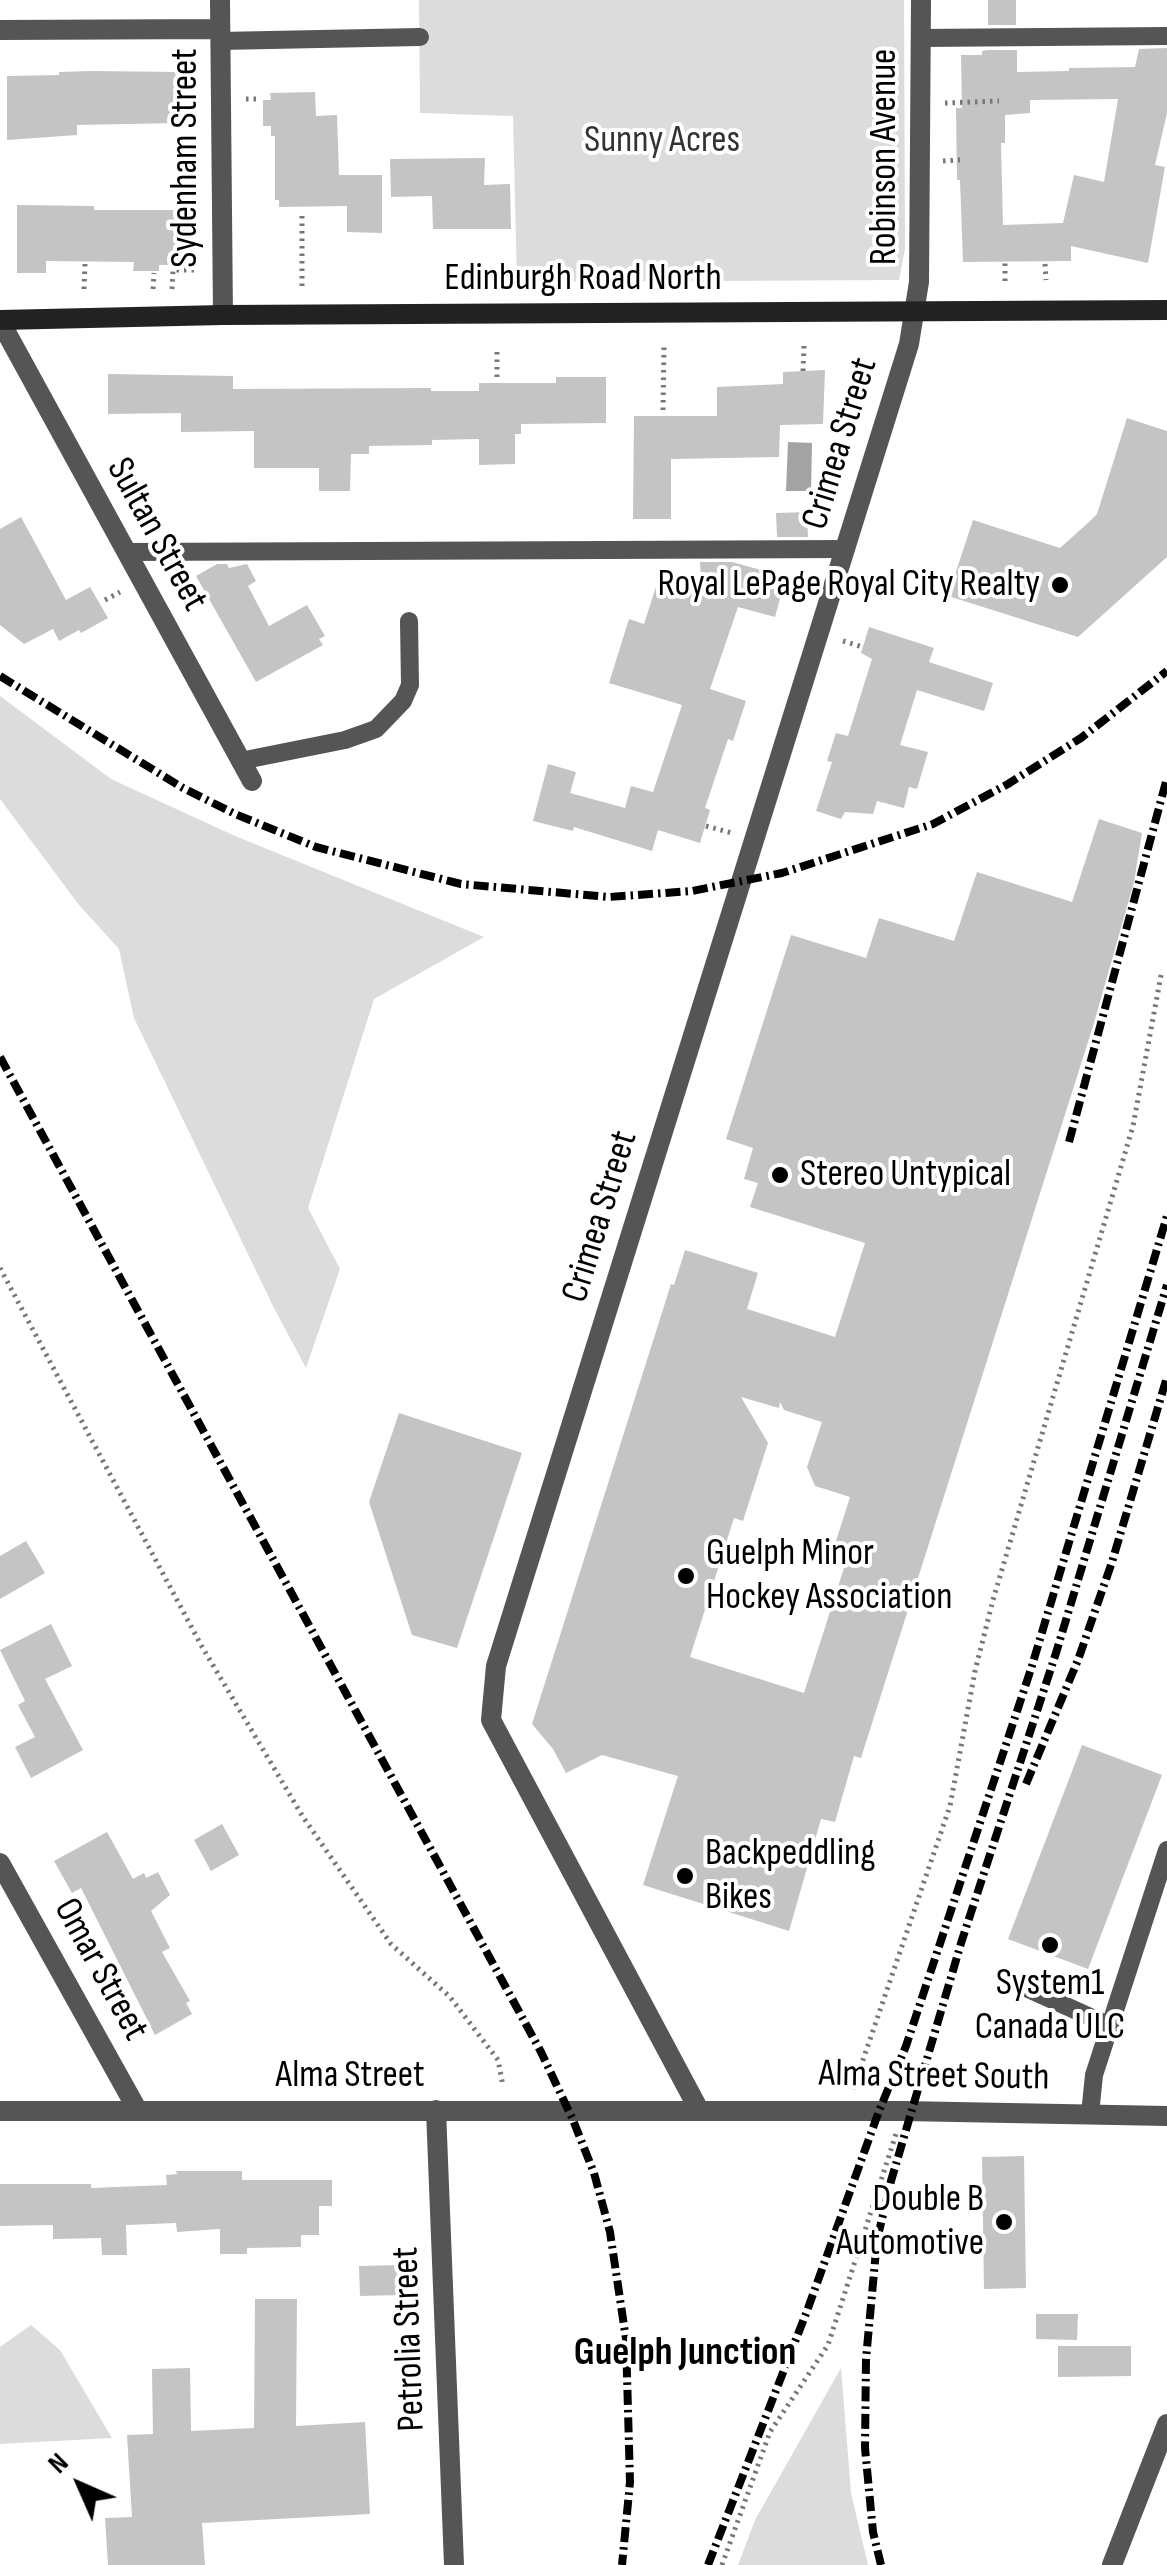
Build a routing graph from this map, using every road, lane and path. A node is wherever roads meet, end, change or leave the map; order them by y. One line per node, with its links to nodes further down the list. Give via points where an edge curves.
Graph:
1 (220, 0): 4 (street, Sydenham Street)
2 (920, 0): 7 (street, Robinson Avenue)
3 (0, 30): 4 (street)
4 (220, 35): 6 (lane); 28 (street, Sydenham Street)
5 (1167, 36): 7 (lane)
6 (420, 37)
7 (921, 38): 27 (street, Robinson Avenue)
8 (261, 99): 9 (path)
9 (246, 100)
10 (999, 101): 11 (path)
11 (942, 103)
12 (960, 160): 13 (path)
13 (943, 161)
14 (302, 212): 22 (path)
15 (1005, 260): 21 (path)
16 (85, 264): 25 (path)
17 (1045, 264): 20 (path)
18 (194, 270): 24 (path, via 174,270)
19 (154, 273): 23 (path)
20 (1046, 280)
21 (1005, 281)
22 (302, 286)
23 (153, 288)
24 (172, 288)
25 (84, 289)
26 (1167, 310): 27 (main road, Edinburgh Road North)
27 (916, 313): 28 (main road, Edinburgh Road North); 36 (street, Crimea Street)
28 (223, 316): 29 (main road, Edinburgh Road North)
29 (0, 321): 37 (street, Sultan Street)
30 (804, 346): 33 (path)
31 (664, 347): 35 (path)
32 (497, 348): 34 (path)
33 (803, 370)
34 (497, 377)
35 (662, 410)
36 (846, 549): 37 (lane); 52 (street, Crimea Street, via 496,1666 491,1720)
37 (126, 552): 41 (street, Sultan Street)
38 (409, 621): 41 (lane, via 410,685 376,729)
39 (843, 642): 40 (path)
40 (863, 647)
41 (240, 761): 42 (street, Sultan Street)
42 (252, 781)
43 (706, 826): 44 (path)
44 (734, 834)
45 (1162, 970): 57 (path, via 1133,1126 994,1600 950,1806)
46 (0, 1268): 56 (path, via 201,1645 304,1817 391,1944 450,1998 498,2060)
47 (1167, 1850): 50 (lane)
48 (0, 1863): 55 (street, Omar Street)
49 (1013, 1982): 50 (lane)
50 (1110, 2026): 58 (lane)
51 (436, 2110): 55 (street, Alma Street); 56 (street, Alma Street); 61 (street, Petrolia Street)
52 (699, 2110): 56 (street, Alma Street); 57 (street, Alma Street South)
53 (903, 2110): 57 (street, Alma Street South); 58 (street, Alma Street South); 62 (path, via 828,2345 770,2432)
54 (0, 2111): 55 (street, Alma Street)
55 (138, 2111)
56 (508, 2111)
57 (845, 2111)
58 (1090, 2114): 59 (street, Alma Street South)
59 (1167, 2116)
60 (1167, 2424): 63 (street)
61 (454, 2565)
62 (722, 2565)
63 (1112, 2565)

